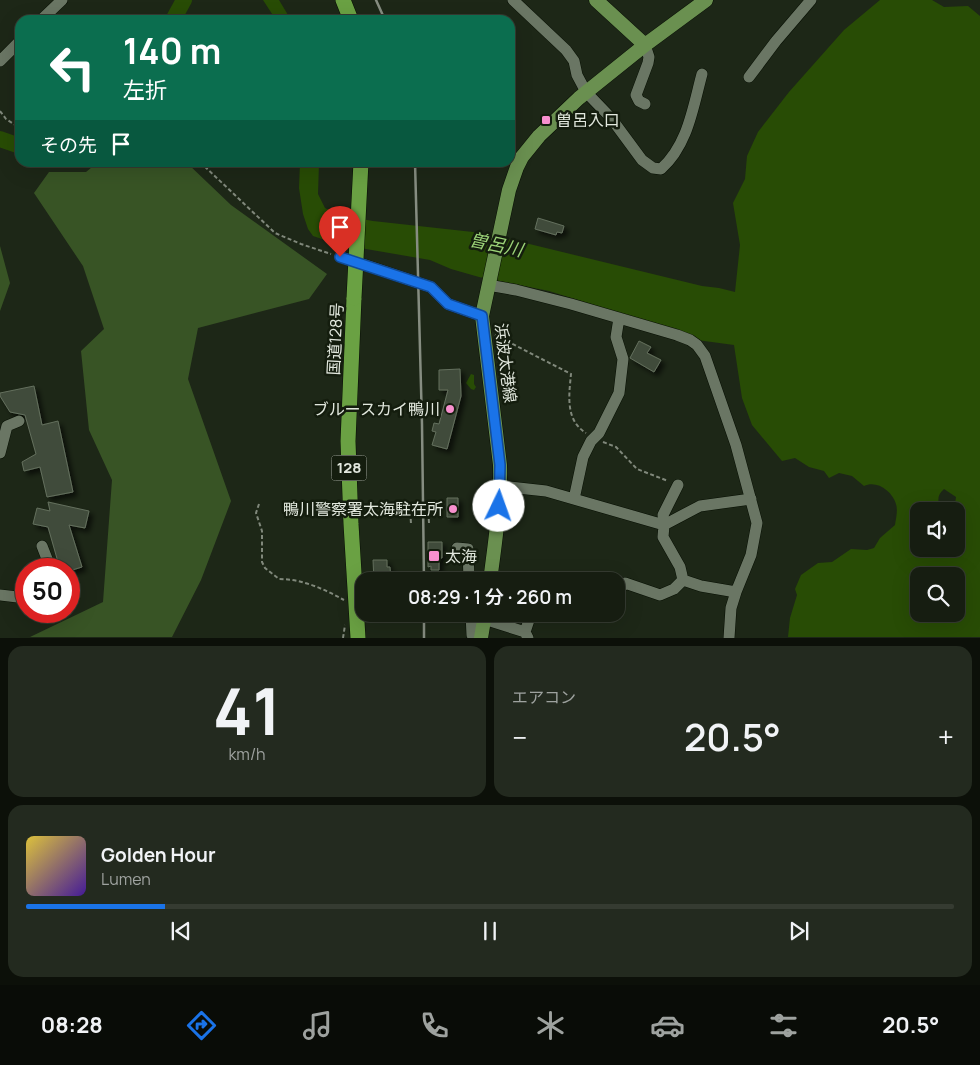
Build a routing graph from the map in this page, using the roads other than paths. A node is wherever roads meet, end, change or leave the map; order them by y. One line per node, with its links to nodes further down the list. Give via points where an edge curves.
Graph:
1 (62, 0): 7 (street)
2 (343, 0): 8 (highway)
3 (512, 0): 14 (street, via 566,50)
4 (596, 0): 9 (main road)
5 (706, 0): 9 (main road, 浜波太港線)
6 (811, 0): 13 (street)
7 (46, 15)
8 (349, 15)
9 (645, 45): 14 (main road, 浜波太港線); 15 (street, via 648,63 636,95)
10 (15, 46): 11 (street)
11 (0, 61)
12 (702, 74): 14 (street, via 686,134 661,169 653,168 642,160)
13 (749, 77)
14 (586, 92): 18 (main road, 浜波太港線, via 549,126 522,157 509,190)
15 (645, 104)
16 (361, 167): 43 (highway, 国道128号 / 128, bridge, via 348,441)
17 (340, 257): 20 (street, via 431,287 448,304)
18 (488, 283): 19 (street); 20 (main road, 浜波太港線)
19 (619, 318): 25 (street, via 616,336 624,360 619,392 599,433 582,457); 26 (street, via 677,335 697,345 705,356)
20 (483, 322): 24 (main road, 浜波太港線)
21 (19, 421): 22 (street, via 8,426)
22 (0, 453)
23 (678, 485): 27 (street, via 663,515)
24 (500, 486): 25 (street, via 546,490); 32 (main road, 浜波太港線)
25 (574, 499): 27 (street)
26 (752, 499): 27 (street, via 700,506); 35 (street, via 757,523 751,555)
27 (664, 526): 33 (street, via 663,537)
28 (42, 546): 30 (street)
29 (457, 548): 31 (street, via 468,550)
30 (47, 558)
31 (469, 572)
32 (491, 572)
33 (684, 580): 34 (street, via 660,595); 35 (street)
34 (625, 583)
35 (736, 592): 46 (street, via 731,608)
36 (0, 595): 37 (street)
37 (15, 597)
38 (471, 622): 44 (street)
39 (483, 622): 45 (main road)
40 (497, 622): 42 (street)
41 (529, 622): 42 (street)
42 (526, 635)
43 (358, 638)
44 (475, 638)
45 (481, 638)
46 (729, 638)

